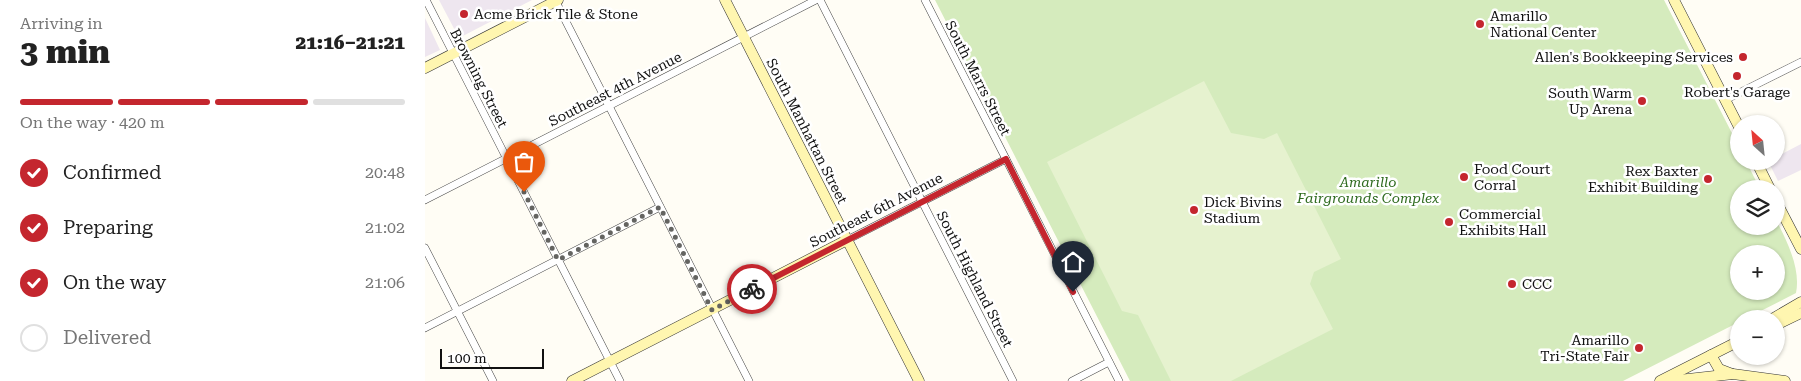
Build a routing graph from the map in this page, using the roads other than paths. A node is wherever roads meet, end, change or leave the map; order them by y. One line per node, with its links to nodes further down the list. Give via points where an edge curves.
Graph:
1 (425, 0): 8 (street, Browning Street)
2 (556, 0): 8 (street); 12 (street)
3 (725, 0): 7 (street, South Manhattan Street)
4 (818, 0): 7 (street, Southeast 4th Avenue); 17 (street, South Highland Street)
5 (925, 0): 15 (street, South Marrs Street)
6 (1673, 0): 11 (street)
7 (744, 37): 12 (street, Southeast 4th Avenue); 20 (street, South Manhattan Street)
8 (453, 54): 10 (street); 14 (street, Browning Street)
9 (1801, 62): 11 (street)
10 (425, 68)
11 (1725, 100): 13 (street)
12 (609, 106): 14 (street, Southeast 4th Avenue); 18 (street)
13 (1733, 115)
14 (507, 158): 16 (street, Southeast 4th Avenue); 23 (street, Browning Street)
15 (1006, 159): 17 (street, Southeast 6th Avenue); 36 (street, South Marrs Street)
16 (425, 200)
17 (922, 202): 20 (street, Southeast 6th Avenue); 44 (street, South Highland Street)
18 (660, 207): 23 (street); 27 (street)
19 (1785, 218): 22 (street)
20 (847, 240): 27 (street, Southeast 6th Avenue); 43 (street, South Manhattan Street)
21 (425, 248): 28 (street)
22 (1801, 249)
23 (558, 260): 28 (street); 35 (street, Browning Street)
24 (1801, 298): 26 (street)
25 (1801, 302): 26 (street)
26 (1791, 308): 29 (street)
27 (712, 310): 35 (street, Southeast 6th Avenue); 42 (street)
28 (458, 311): 32 (street); 39 (street)
29 (1785, 311)
30 (1801, 313): 31 (street)
31 (1785, 321)
32 (425, 328)
33 (1730, 346): 34 (street)
34 (1711, 355): 37 (street, via 1719,369); 38 (street)
35 (610, 361): 40 (street, Southeast 6th Avenue); 41 (street, Browning Street)
36 (1109, 362): 45 (street); 46 (street, South Marrs Street)
37 (1733, 374): 38 (street); 48 (street)
38 (1674, 379): 47 (street)
39 (493, 381)
40 (571, 381)
41 (621, 381)
42 (749, 381)
43 (919, 381)
44 (1013, 381)
45 (1072, 381)
46 (1119, 381)
47 (1660, 381)
48 (1785, 381)

